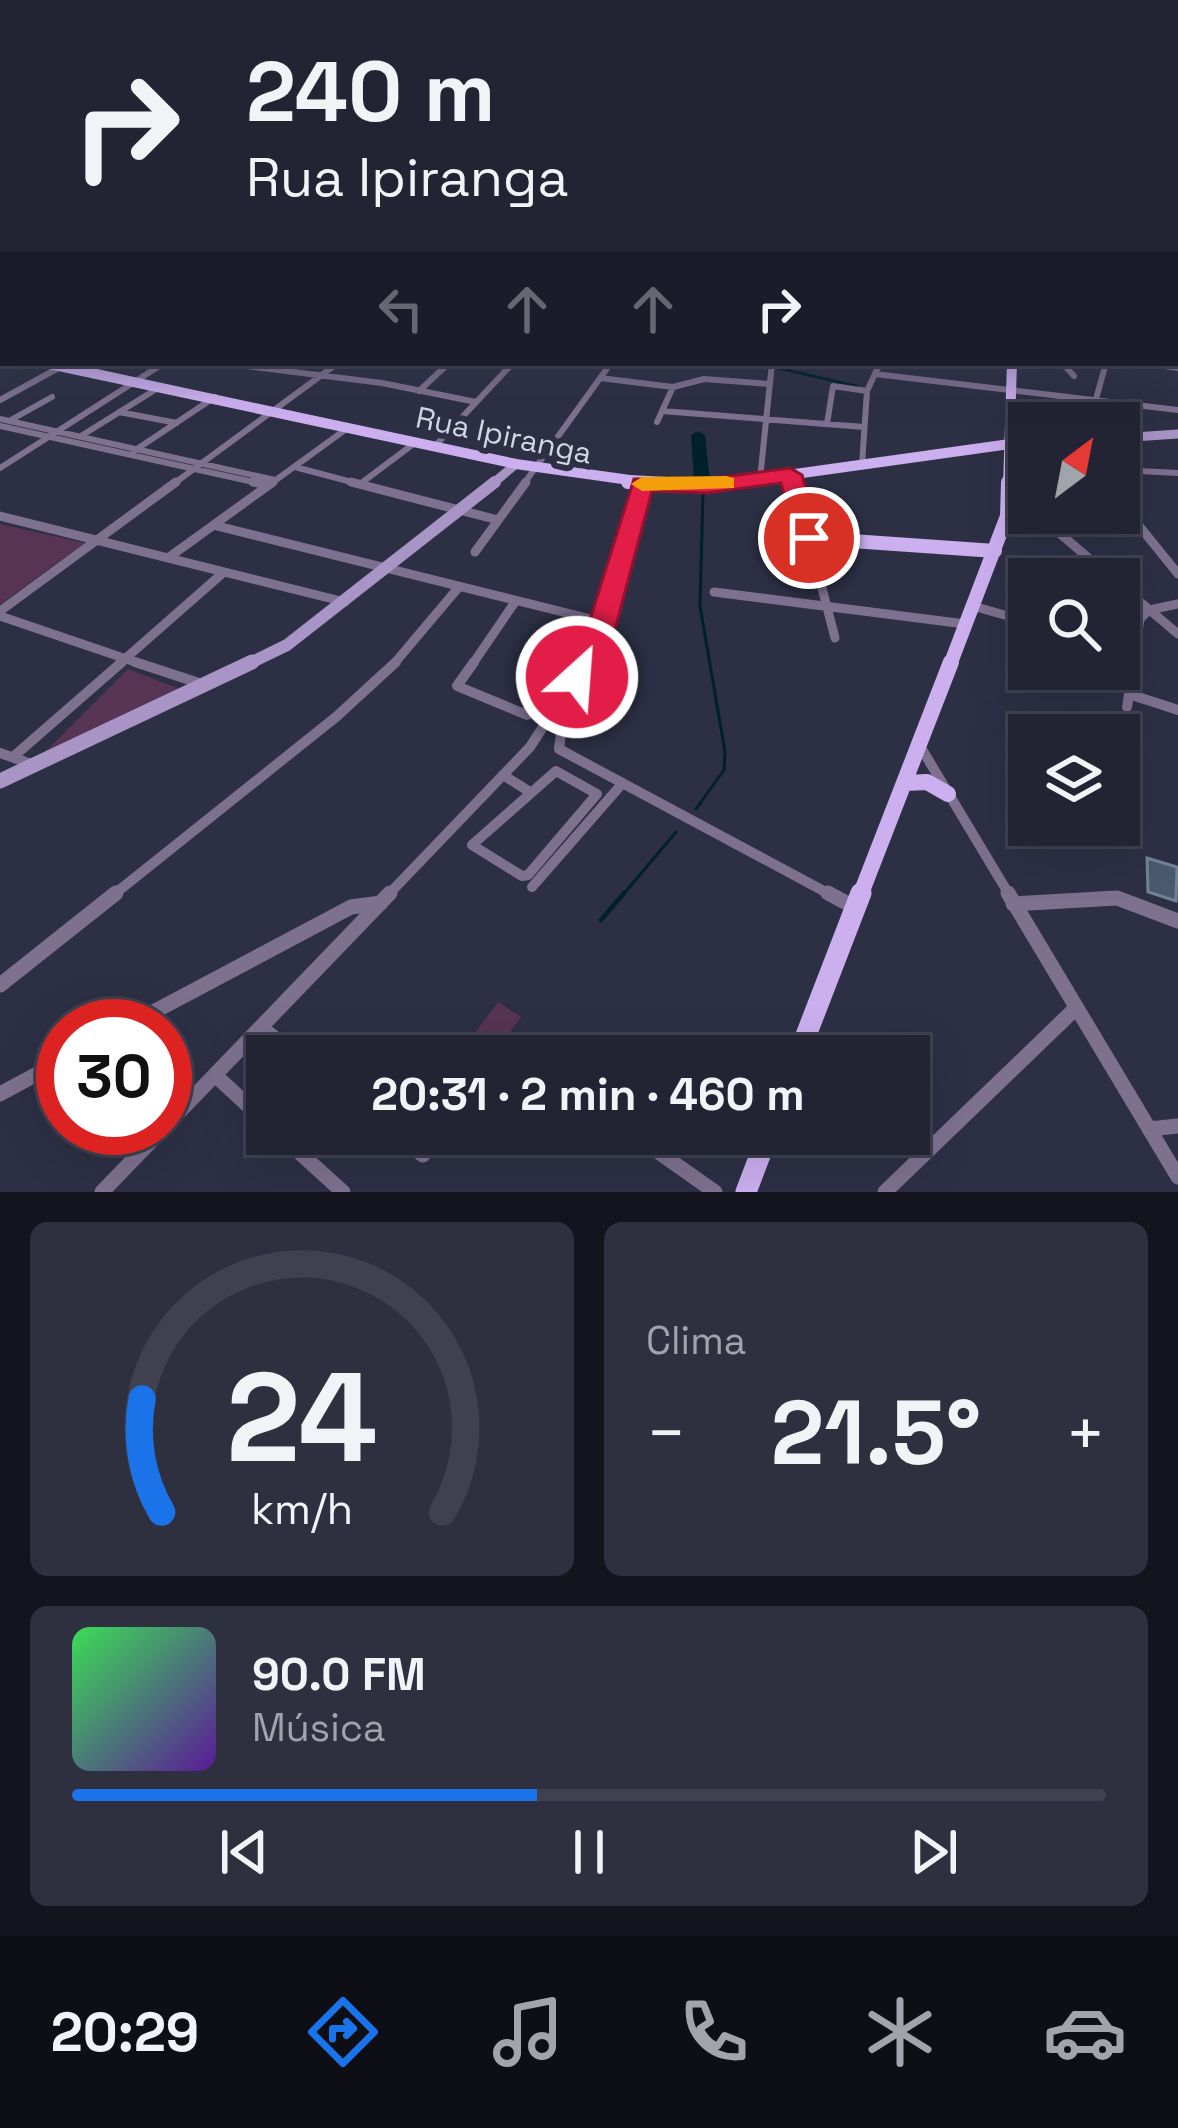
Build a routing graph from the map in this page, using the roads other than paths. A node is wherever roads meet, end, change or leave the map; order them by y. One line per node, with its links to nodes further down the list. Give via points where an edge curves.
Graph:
1 (62, 366): 28 (street)
2 (69, 366): 18 (main road, Rua Ipiranga)
3 (159, 366): 18 (street)
4 (248, 366): 15 (street)
5 (334, 366): 15 (street)
6 (446, 366): 22 (street)
7 (510, 366): 29 (street)
8 (609, 366): 17 (street)
9 (773, 366): 19 (street)
10 (878, 366): 14 (street)
11 (1012, 366): 24 (main road)
12 (1065, 366): 16 (street)
13 (1105, 366): 27 (street)
14 (874, 374): 23 (street); 24 (street)
15 (323, 375): 22 (street); 31 (street)
16 (1074, 376)
17 (600, 378): 21 (street); 55 (street)
18 (135, 380): 20 (main road, Rua Ipiranga); 42 (street)
19 (770, 384): 21 (street, via 704,379); 35 (street)
20 (161, 386): 26 (main road, Rua Ipiranga); 34 (street)
21 (673, 386): 33 (street)
22 (419, 391): 29 (street)
23 (867, 391): 39 (street, via 833,386); 41 (street)
24 (1011, 394): 27 (street); 30 (main road)
25 (52, 397): 38 (street)
26 (215, 398): 31 (main road, Rua Ipiranga); 37 (street)
27 (1096, 399): 32 (street)
28 (0, 400)
29 (476, 402): 48 (street)
30 (1011, 402)
31 (275, 410): 40 (main road, Rua Ipiranga); 52 (street)
32 (1178, 410)
33 (662, 411): 35 (street); 36 (street)
34 (119, 412): 37 (street); 45 (street)
35 (766, 419): 39 (street); 59 (street)
36 (657, 422)
37 (177, 423): 49 (street)
38 (9, 424): 42 (street)
39 (827, 424): 41 (street)
40 (350, 426): 46 (main road, Rua Ipiranga); 53 (street)
41 (865, 427): 51 (street)
42 (51, 434): 45 (street); 54 (street)
43 (1178, 434): 44 (main road)
44 (1140, 437)
45 (75, 439): 49 (street)
46 (416, 442): 48 (main road, Rua Ipiranga); 61 (street)
47 (1008, 444): 51 (main road, Rua Ipiranga)
48 (435, 446): 50 (main road, Rua Ipiranga)
49 (133, 452): 52 (street)
50 (516, 464): 55 (main road, Rua Ipiranga); 63 (main road)
51 (862, 465): 58 (main road, Rua Ipiranga)
52 (200, 466): 60 (street); 72 (street)
53 (294, 466): 60 (street); 61 (street)
54 (0, 467)
55 (534, 467): 62 (main road, Rua Ipiranga); 67 (street)
56 (1140, 471): 57 (street)
57 (1178, 473)
58 (790, 475): 59 (main road, Rua Ipiranga); 71 (main road)
59 (760, 478): 62 (main road, Rua Ipiranga)
60 (272, 482): 68 (street)
61 (360, 484): 63 (street)
62 (642, 484): 92 (street)
63 (459, 510): 67 (street); 77 (main road)
64 (1008, 510): 65 (main road)
65 (1007, 516): 73 (main road)
66 (0, 517): 72 (street)
67 (498, 520): 74 (street)
68 (213, 525): 75 (street); 77 (street)
69 (1140, 527): 79 (street)
70 (1060, 534): 76 (street)
71 (809, 538): 73 (main road); 85 (street)
72 (98, 541): 75 (street); 89 (street)
73 (994, 551): 87 (main road)
74 (476, 552)
75 (168, 558): 78 (street)
76 (1088, 558)
77 (389, 569): 80 (street); 82 (main road)
78 (224, 572): 82 (street); 96 (street)
79 (1178, 574)
80 (458, 589): 83 (street); 115 (street, via 337,717)
81 (714, 592): 85 (street)
82 (345, 602): 97 (main road, via 287,645)
83 (515, 602): 92 (street); 100 (street, via 457,686)
84 (1140, 602): 88 (street)
85 (828, 604): 93 (street); 95 (street)
86 (1178, 604): 88 (street)
87 (973, 606): 90 (street); 93 (main road)
88 (1149, 610): 91 (street); 94 (street)
89 (0, 614): 96 (street)
90 (1008, 616)
91 (1140, 619)
92 (602, 624): 104 (street, via 549,723); 107 (street, via 592,673 559,749)
93 (965, 624): 101 (main road)
94 (1178, 634)
95 (835, 638)
96 (130, 658): 97 (street); 102 (street)
97 (206, 686): 103 (main road)
98 (1130, 690): 99 (street, via 1128,701)
99 (1178, 710)
100 (527, 715)
101 (920, 746): 105 (main road); 109 (street)
102 (7, 755): 103 (street)
103 (32, 770): 106 (main road)
104 (502, 775): 108 (street); 111 (street)
105 (905, 783): 109 (main road, via 927,782); 113 (main road)
106 (0, 785)
107 (621, 785): 110 (street); 113 (street)
108 (530, 792): 108 (street, via 556,771 597,794 522,876 472,845)
109 (947, 794): 112 (street)
110 (532, 887)
111 (381, 903): 116 (street, via 351,907); 118 (street)
112 (1013, 904): 114 (street, via 1102,894 1134,899); 117 (street)
113 (854, 907): 120 (main road)
114 (1178, 921)
115 (0, 986)
116 (178, 999)
117 (1076, 1008): 126 (street); 135 (street)
118 (262, 1028): 119 (street); 122 (street)
119 (271, 1035)
120 (806, 1035)
121 (36, 1075): 123 (street)
122 (216, 1076): 124 (street); 131 (street)
123 (0, 1094)
124 (246, 1104)
125 (1178, 1126): 126 (street)
126 (1150, 1129): 130 (street)
127 (302, 1155): 132 (street)
128 (663, 1155): 133 (street)
129 (760, 1155): 134 (main road)
130 (1178, 1177)
131 (102, 1192)
132 (343, 1192)
133 (715, 1192)
134 (746, 1192)
135 (885, 1192)

